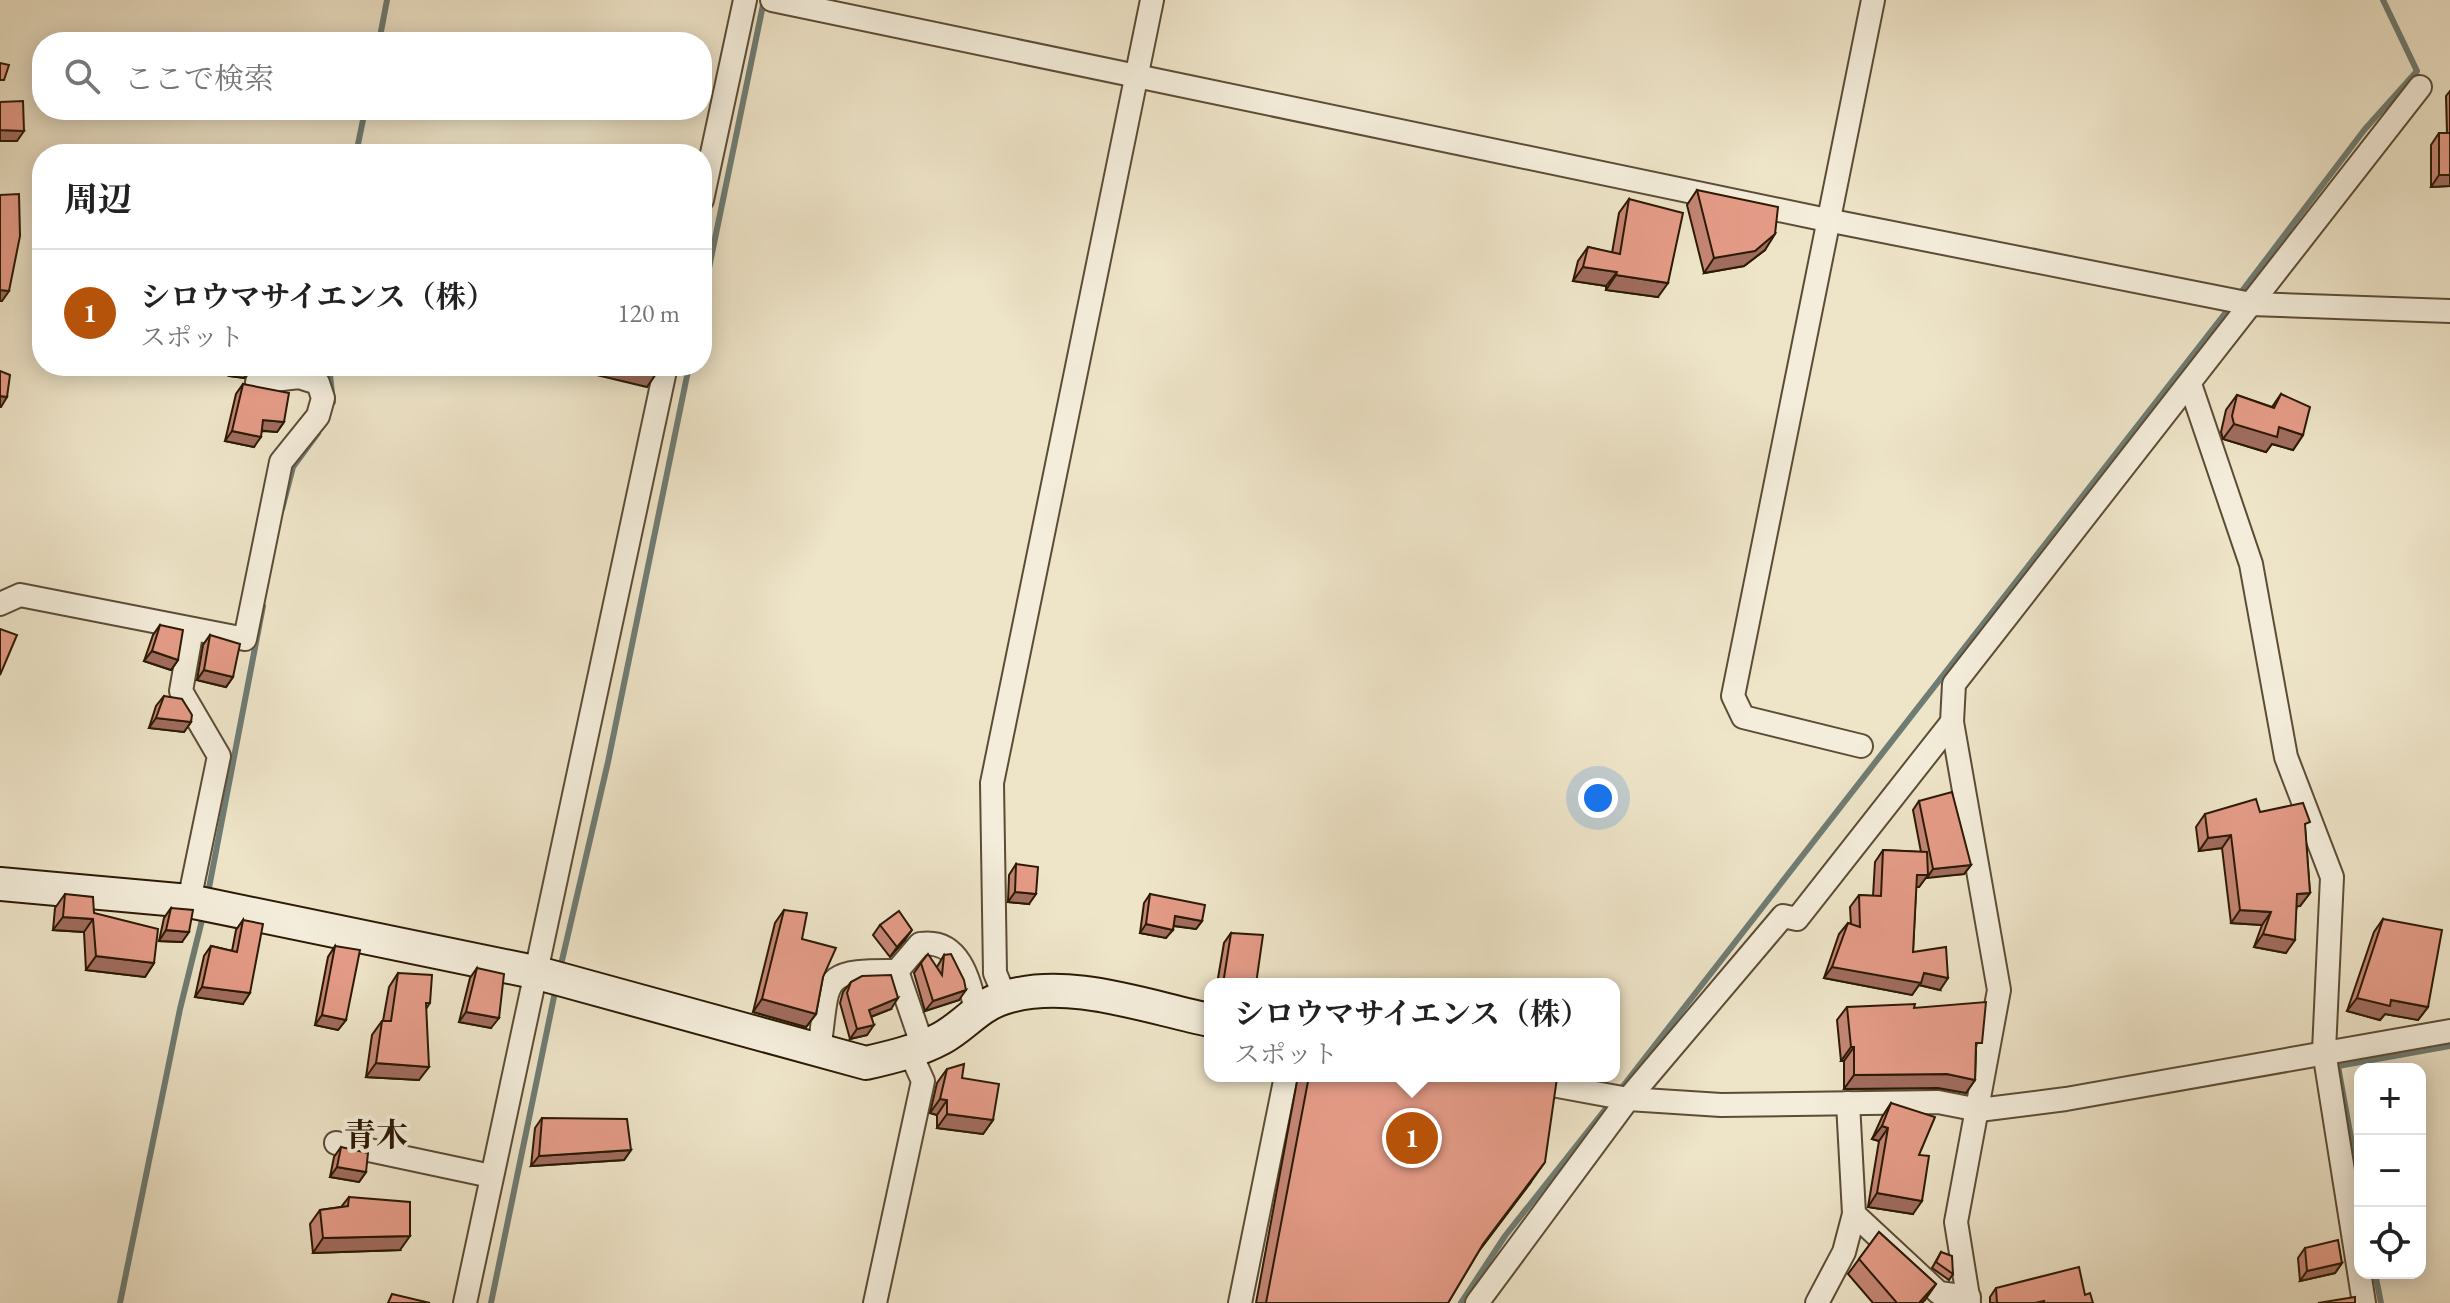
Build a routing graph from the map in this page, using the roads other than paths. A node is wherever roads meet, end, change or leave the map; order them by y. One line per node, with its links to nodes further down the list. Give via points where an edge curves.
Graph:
1 (745, 0): 7 (street)
2 (772, 0): 5 (street)
3 (1152, 0): 5 (street)
4 (1873, 0): 8 (street)
5 (1137, 75): 8 (street); 22 (street, via 992,783)
6 (2420, 87): 9 (street)
7 (712, 153)
8 (1827, 220): 9 (street); 17 (street, via 1733,696 1743,717)
9 (2251, 304): 10 (street); 13 (street)
10 (2450, 311)
11 (664, 376): 21 (street)
12 (257, 382): 15 (street, via 299,377 318,383 323,398 318,416 281,462 245,639)
13 (2190, 384): 16 (street, via 1954,684); 27 (street, via 2251,564 2286,757 2332,877)
14 (0, 604): 15 (street, via 20,595)
15 (192, 629): 19 (street, via 181,691 219,756)
16 (1952, 722): 30 (street, via 1797,919 1783,916); 32 (street, via 1999,990)
17 (1861, 746)
18 (0, 884): 19 (street)
19 (189, 901): 21 (street)
20 (897, 971): 22 (street, via 920,944 930,942 966,967); 25 (street, via 838,975 828,988); 26 (street)
21 (534, 972): 25 (street); 34 (street)
22 (991, 1003): 23 (street, via 1069,991); 26 (street, via 945,1037)
23 (1204, 1019)
24 (2450, 1031): 27 (street)
25 (819, 1050): 26 (street, via 866,1063)
26 (917, 1050): 38 (street, via 923,1081)
27 (2324, 1051): 32 (street); 42 (street)
28 (1285, 1082): 39 (street)
29 (1536, 1082): 30 (street)
30 (1628, 1099): 31 (street, via 1721,1105); 40 (street)
31 (1848, 1103): 32 (street, via 1938,1102); 35 (street)
32 (1979, 1110): 36 (street, via 1956,1222)
33 (336, 1143): 34 (street)
34 (491, 1176): 37 (street)
35 (1854, 1214): 36 (street, via 1939,1293); 41 (street, via 1844,1252)
36 (1969, 1300)
37 (465, 1303)
38 (875, 1303)
39 (1240, 1303)
40 (1477, 1303)
41 (1817, 1303)
42 (2364, 1303)

